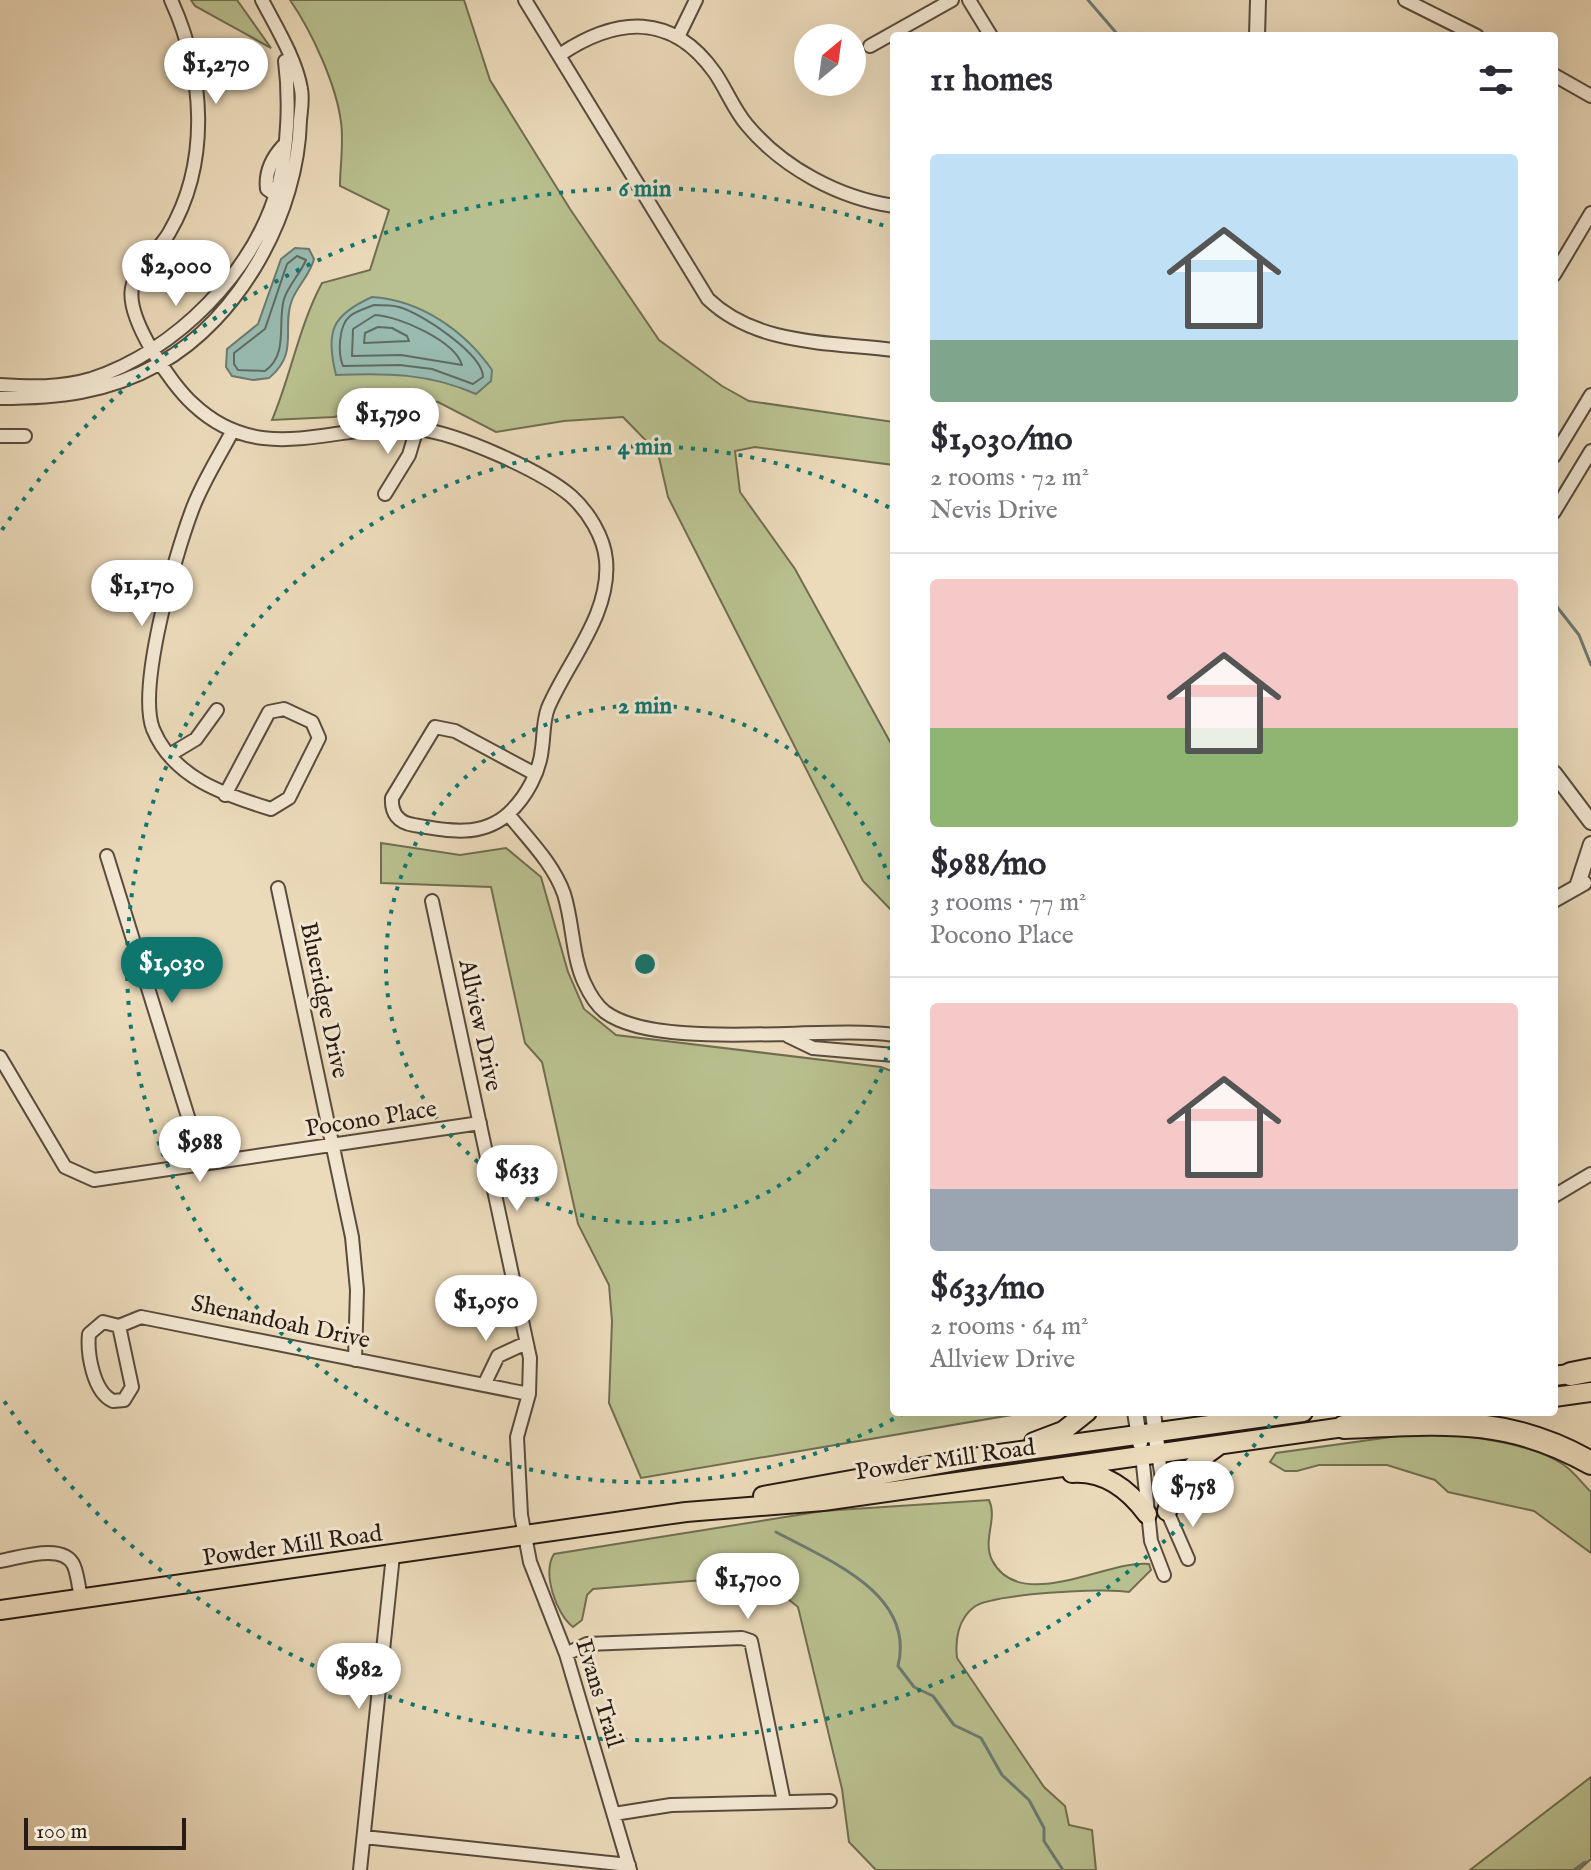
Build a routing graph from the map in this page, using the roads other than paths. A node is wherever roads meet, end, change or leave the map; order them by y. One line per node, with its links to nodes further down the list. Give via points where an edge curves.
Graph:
1 (171, 0): 30 (street, via 185,31 197,91 194,170 168,235 132,287 135,313)
2 (262, 0): 15 (street)
3 (525, 0): 17 (street)
4 (696, 0): 14 (street)
5 (952, 0): 9 (street)
6 (969, 0): 10 (street)
7 (1258, 0): 11 (street)
8 (1405, 0): 12 (street)
9 (895, 32)
10 (989, 32)
11 (1257, 32)
12 (1469, 32)
13 (890, 35): 16 (street)
14 (678, 37): 17 (street, via 625,25 586,38); 24 (street, via 702,57 745,123 783,160 822,182)
15 (283, 42): 20 (street, via 289,89); 21 (street, via 301,89)
16 (870, 46)
17 (561, 54): 29 (street, via 717,308 765,333)
18 (1558, 77): 19 (street)
19 (1591, 96)
20 (283, 146): 21 (street); 22 (street, via 266,182)
21 (300, 149): 23 (street)
22 (273, 197): 23 (street); 30 (street, via 238,266 198,314)
23 (287, 200): 31 (street, via 248,280)
24 (890, 205)
25 (1591, 213): 27 (street)
26 (1558, 248): 27 (street)
27 (1567, 254): 28 (street)
28 (1558, 269)
29 (890, 349)
30 (153, 351): 31 (street); 32 (street, via 88,380 42,387)
31 (162, 363): 34 (street, via 59,398); 36 (street, via 191,403)
32 (0, 385)
33 (1591, 396): 39 (street)
34 (0, 398)
35 (417, 428): 36 (street, via 294,440 266,440); 41 (street, via 409,455); 45 (street, via 487,449 555,485 582,508 600,537 606,559 603,598 547,711)
36 (233, 430): 44 (street, via 190,514 155,657 150,685 153,729)
37 (0, 436): 38 (street)
38 (25, 436)
39 (1558, 450)
40 (1591, 451): 42 (street)
41 (385, 494)
42 (1558, 505)
43 (217, 710): 44 (street, via 196,739)
44 (171, 754): 47 (street, via 183,769)
45 (535, 774): 48 (street); 48 (street, via 455,731 435,727 392,798 395,816 410,825 479,831)
46 (1558, 778): 49 (street)
47 (225, 795): 47 (street, via 271,809 289,798 319,738 312,722 284,709 269,712)
48 (508, 814): 57 (street, via 554,873 564,894 583,980 605,1012 652,1029)
49 (1591, 822)
50 (1591, 844): 53 (street)
51 (107, 856): 63 (street)
52 (1591, 879): 53 (street)
53 (1577, 887): 55 (street)
54 (278, 888): 62 (street, Blueridge Drive)
55 (1558, 898)
56 (432, 901): 61 (street, Allview Drive)
57 (785, 1034): 58 (street, via 866,1031); 59 (street, via 813,1048)
58 (890, 1037)
59 (890, 1055)
60 (0, 1057): 63 (street, Pocono Place, via 53,1149 73,1172 114,1180)
61 (480, 1123): 62 (street, Pocono Place); 67 (street, Allview Drive)
62 (335, 1146): 63 (street, Pocono Place); 68 (street, Blueridge Drive, via 355,1262)
63 (203, 1165)
64 (1591, 1174): 65 (street)
65 (1558, 1194)
66 (119, 1326): 66 (street, Shenandoah Drive, via 132,1387 118,1402 100,1392 88,1343 93,1327 103,1322); 68 (street, Shenandoah Drive, via 150,1317)
67 (526, 1343): 69 (street, via 498,1356); 71 (street, Allview Drive)
68 (355, 1360): 69 (street, Shenandoah Drive)
69 (484, 1385): 71 (street, Shenandoah Drive)
70 (1591, 1392): 72 (main road)
71 (529, 1394): 88 (street, Allview Drive, via 516,1458)
72 (1558, 1396)
73 (1081, 1416): 82 (main road, via 1054,1435)
74 (1137, 1416): 79 (street)
75 (1152, 1416): 79 (street)
76 (1270, 1416): 79 (main road, Powder Mill Road)
77 (1420, 1416): 78 (main road, Powder Mill Road)
78 (1344, 1427): 80 (main road, Powder Mill Road); 83 (highway, via 1501,1427 1531,1434)
79 (1147, 1434): 81 (street); 82 (main road, Powder Mill Road)
80 (1219, 1445): 81 (main road, Powder Mill Road); 85 (main road, via 1191,1465)
81 (1150, 1454): 84 (main road, Powder Mill Road); 85 (street); 87 (street)
82 (984, 1456): 86 (main road, Powder Mill Road)
83 (1591, 1463)
84 (986, 1477): 86 (main road, Powder Mill Road, via 823,1501); 87 (main road, via 1097,1475 1134,1497)
85 (1167, 1511): 90 (street)
86 (686, 1512): 88 (main road, Powder Mill Road)
87 (1147, 1514): 92 (street)
88 (526, 1535): 89 (main road, Powder Mill Road); 95 (street, Evans Trail, via 530,1562)
89 (393, 1555): 93 (main road, Powder Mill Road); 99 (street)
90 (1188, 1559)
91 (0, 1561): 93 (street, via 65,1556 74,1565)
92 (1164, 1575)
93 (81, 1599): 94 (main road, Powder Mill Road)
94 (0, 1610)
95 (566, 1654): 97 (street, via 587,1644 751,1641); 98 (street, Evans Trail)
96 (830, 1801): 97 (street)
97 (784, 1802): 98 (street, via 671,1805)
98 (614, 1814): 100 (street, Evans Trail)
99 (364, 1837): 100 (street, Evans Trail); 101 (street)
100 (630, 1868)
101 (360, 1870)

